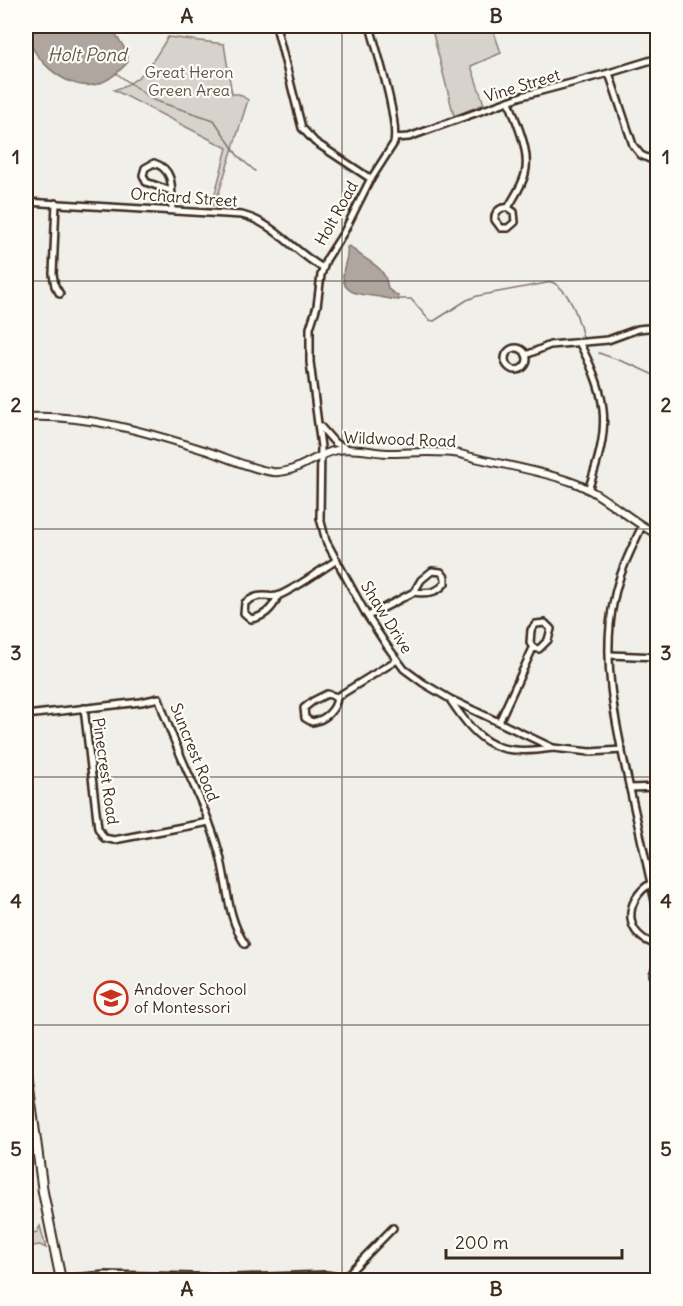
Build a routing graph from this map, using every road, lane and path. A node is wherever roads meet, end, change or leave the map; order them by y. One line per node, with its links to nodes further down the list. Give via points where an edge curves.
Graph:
1 (276, 26): 8 (street, via 302,128 315,142)
2 (370, 26): 6 (street)
3 (657, 58): 4 (street, Vine Street)
4 (609, 73): 5 (street, Vine Street); 7 (street, via 633,145 641,155)
5 (509, 101): 6 (street, Vine Street, via 409,138); 12 (street, via 524,147 526,167)
6 (395, 138): 8 (street, Holt Road)
7 (657, 163)
8 (371, 179): 14 (street, Holt Road)
9 (171, 191): 9 (street, via 170,175 161,165 151,163 145,168 146,182); 13 (street)
10 (26, 202): 11 (street, Orchard Street)
11 (57, 203): 13 (street, Orchard Street); 15 (street, via 53,274)
12 (508, 208): 12 (street, via 514,212 515,222 501,228 495,220 496,213)
13 (172, 209): 14 (street, Orchard Street, via 252,217)
14 (322, 268): 20 (street, Holt Road, via 309,335)
15 (60, 294)
16 (657, 327): 17 (street)
17 (580, 344): 18 (street, via 550,345); 23 (street, via 601,391 605,417)
18 (526, 355): 18 (street, via 526,363 515,370 505,358 511,350 521,350)
19 (26, 417): 22 (street, Wildwood Road, via 65,418 133,430 270,471 287,471)
20 (318, 421): 21 (street, via 330,438); 22 (street, Holt Road)
21 (349, 449): 22 (street, Wildwood Road); 23 (street, Wildwood Road, via 460,454 562,478)
22 (321, 456): 26 (street, Shaw Drive, via 322,525)
23 (588, 490): 24 (street, Wildwood Road)
24 (642, 526): 25 (street, Wildwood Road); 31 (street, via 614,598)
25 (657, 535)
26 (337, 560): 28 (street); 29 (street, Shaw Drive)
27 (414, 592): 27 (street, via 420,580 432,571 445,576 445,583 438,589); 29 (street)
28 (278, 596): 28 (street, via 270,610 258,618 251,619 244,613 245,603 253,598)
29 (368, 616): 33 (street, Shaw Drive)
30 (534, 648): 30 (street, via 539,649 548,640 551,629 545,623 536,624 531,630 530,643); 38 (street)
31 (610, 655): 32 (street); 40 (street, via 612,701)
32 (657, 657)
33 (397, 660): 34 (street); 35 (street, Shaw Drive, via 423,683)
34 (338, 697): 34 (street, via 326,695 309,703 304,710 305,718 312,722 322,718 335,708)
35 (450, 699): 38 (street, Shaw Drive); 39 (street, via 474,732 494,745 518,751)
36 (84, 708): 37 (street, Suncrest Road); 43 (street, Suncrest Road, via 159,698); 43 (street, Pinecrest Road, via 98,828 104,838 114,840)
37 (26, 715)
38 (499, 722): 39 (street, Shaw Drive)
39 (553, 748): 40 (street, Shaw Drive, via 601,753)
40 (622, 750): 42 (street)
41 (657, 787): 42 (street)
42 (630, 788): 44 (street)
43 (209, 822): 46 (street, Suncrest Road, via 219,852 229,910)
44 (651, 883): 45 (street); 47 (street, via 633,901 632,922 639,936)
45 (657, 915)
46 (245, 944)
47 (657, 945)
48 (657, 960): 49 (street)
49 (653, 975)
50 (26, 1066): 53 (main road, via 43,1191)
51 (393, 1228): 52 (street)
52 (347, 1279): 53 (street, via 327,1275 105,1275)
53 (61, 1280): 54 (street)
54 (52, 1281)

